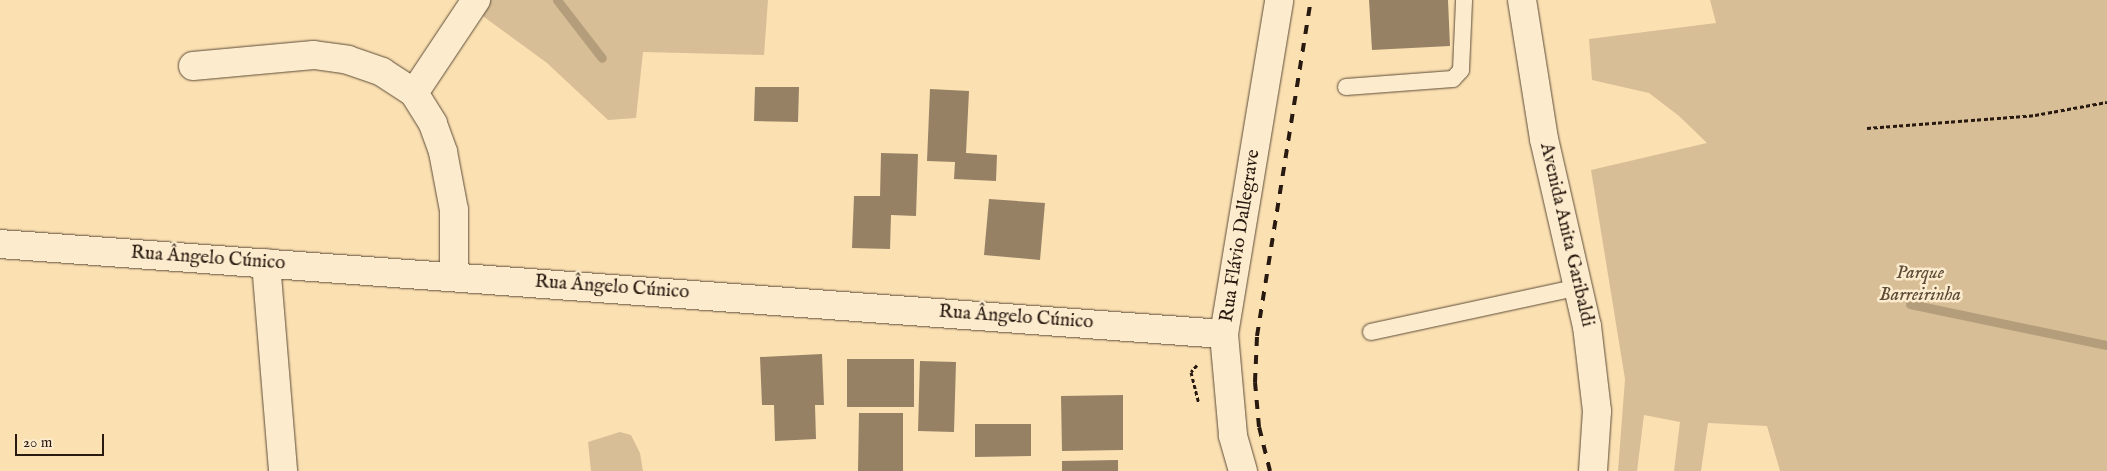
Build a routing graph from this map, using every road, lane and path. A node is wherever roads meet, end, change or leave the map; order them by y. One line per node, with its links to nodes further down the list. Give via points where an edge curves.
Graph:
1 (476, 0): 7 (street)
2 (1279, 0): 15 (street, Rua Flávio Dallegrave)
3 (1464, 0): 6 (lane, via 1461,70 1453,79)
4 (1522, 0): 13 (street, Avenida Anita Garibaldi, via 1544,139)
5 (194, 66): 7 (street, via 314,55 348,60 382,72)
6 (1346, 86)
7 (414, 93): 12 (street, via 433,124 444,152 454,210)
8 (2107, 102): 9 (path, via 2035,114)
9 (1867, 128)
10 (0, 244): 11 (street, Rua Ângelo Cúnico)
11 (266, 263): 12 (street, Rua Ângelo Cúnico); 16 (street)
12 (454, 277): 15 (street, Rua Ângelo Cúnico)
13 (1580, 286): 14 (lane); 18 (street, Avenida Anita Garibaldi, via 1597,411)
14 (1371, 332)
15 (1224, 334): 17 (street, Rua Flávio Dallegrave, via 1233,435)
16 (283, 471)
17 (1243, 471)
18 (1593, 471)

